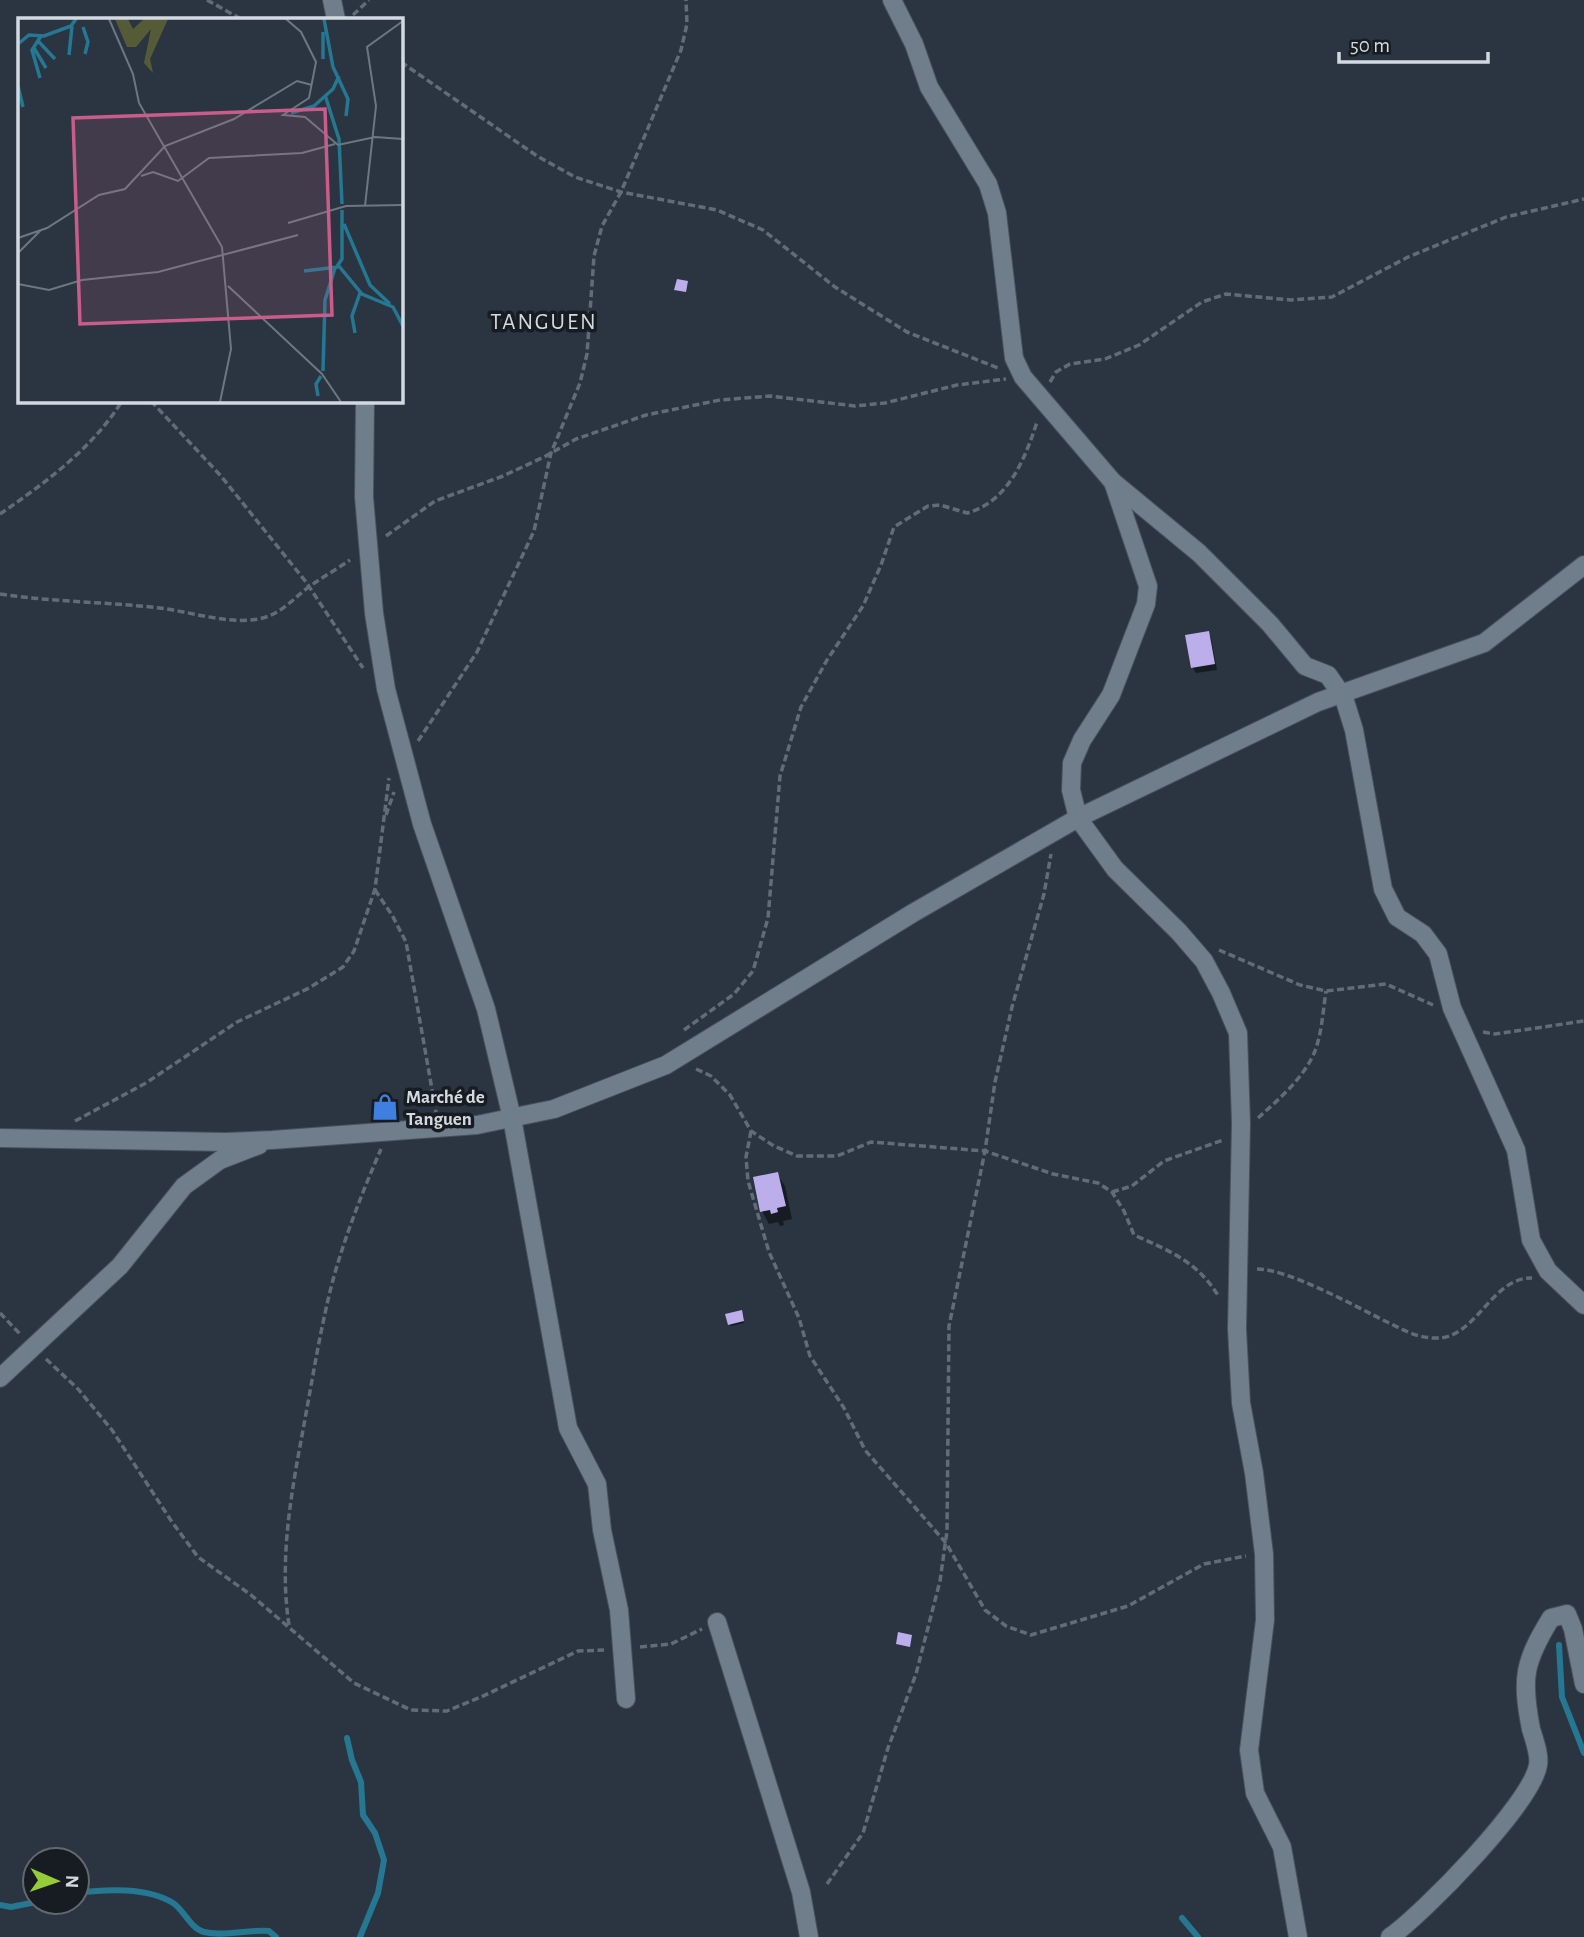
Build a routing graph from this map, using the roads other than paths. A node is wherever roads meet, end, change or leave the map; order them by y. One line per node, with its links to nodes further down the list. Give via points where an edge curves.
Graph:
1 (332, 0): 3 (street)
2 (892, 0): 5 (street, via 929,87 988,184 997,212 1014,358 1023,377)
3 (336, 18)
4 (365, 402): 9 (street, via 364,498 374,613 398,765 486,1009)
5 (1113, 482): 7 (street, via 1199,553 1305,666 1328,676); 8 (street, via 1148,586 1146,604 1111,695 1072,763 1071,790)
6 (1584, 565): 7 (street, via 1484,643)
7 (1341, 694): 8 (street); 12 (street, via 1354,730 1383,889 1397,917 1423,934 1438,954 1457,1020 1516,1150 1531,1240 1548,1271)
8 (1078, 818): 9 (street, via 666,1065 554,1109); 18 (street, via 1115,869 1203,961 1238,1032 1237,1329 1241,1404 1264,1554 1265,1619 1249,1750 1255,1793 1282,1847)
9 (512, 1118): 11 (street, via 477,1125); 16 (street, via 568,1428 597,1484 619,1609)
10 (0, 1138): 11 (street)
11 (272, 1140): 13 (street, via 220,1160 184,1186 120,1266)
12 (1584, 1305)
13 (0, 1378)
14 (717, 1622): 17 (street, via 801,1892)
15 (1584, 1684): 19 (street, via 1567,1614 1551,1618 1527,1664 1524,1696 1539,1764 1531,1787 1440,1893)
16 (626, 1699)
17 (809, 1937)
18 (1298, 1937)
19 (1390, 1937)

